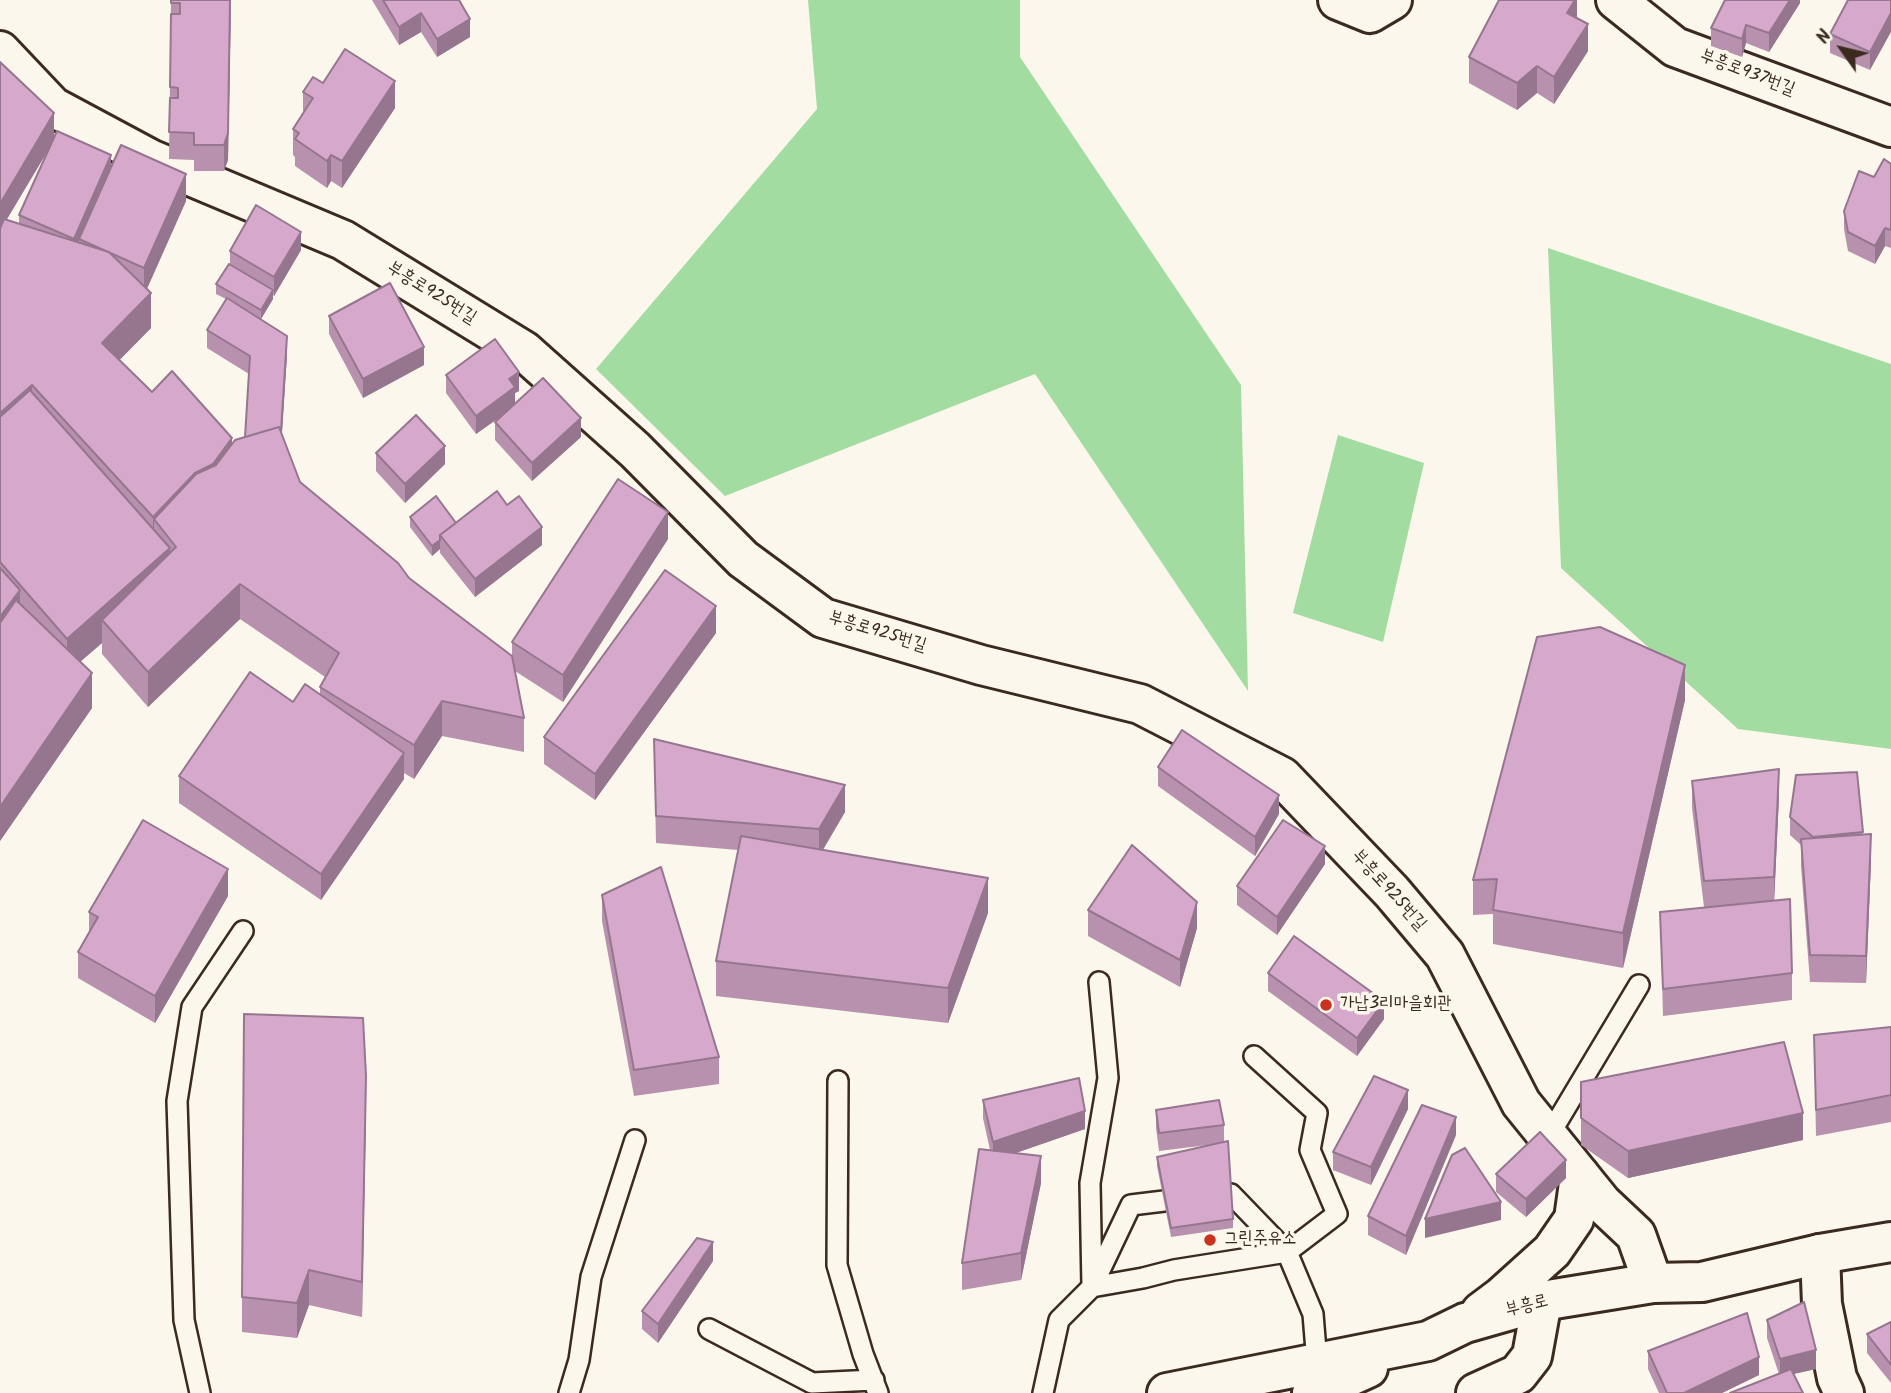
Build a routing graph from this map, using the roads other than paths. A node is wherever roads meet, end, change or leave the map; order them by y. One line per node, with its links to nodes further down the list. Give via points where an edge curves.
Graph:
1 (1338, 0): 2 (street, via 1370,13)
2 (1392, 0)
3 (1616, 0): 5 (street, 부흥로937번길, via 1675,47)
4 (0, 51): 11 (street, 부흥로925번길, via 53,107 150,159 343,240 524,351 635,450 743,559 823,618 981,665 1140,704 1282,777 1445,955 1521,1103)
5 (1891, 127)
6 (243, 931): 26 (lane, via 192,1007 177,1101 184,1320)
7 (1099, 982): 20 (lane, via 1108,1078 1090,1183)
8 (1639, 985): 11 (lane)
9 (1254, 1056): 17 (lane, via 1317,1112 1310,1150 1337,1214)
10 (838, 1082): 25 (lane, via 837,1265)
11 (1548, 1137): 13 (street, 부흥로925번길)
12 (635, 1140): 27 (lane, via 591,1277 579,1360)
13 (1580, 1176): 19 (street, 부흥로925번길, via 1636,1235); 22 (street, via 1574,1219 1552,1251)
14 (1231, 1194): 17 (lane)
15 (1164, 1201): 20 (lane, via 1131,1205)
16 (1891, 1242): 18 (street, 부흥로)
17 (1287, 1252): 20 (lane); 24 (lane, via 1313,1314)
18 (1820, 1254): 19 (street, 부흥로, via 1702,1282); 31 (street, via 1822,1304)
19 (1653, 1283): 21 (street, 부흥로)
20 (1092, 1287): 28 (lane, via 1059,1320)
21 (1542, 1301): 22 (street, 부흥로); 30 (street, via 1532,1356 1518,1374)
22 (1465, 1323): 24 (street, 부흥로, via 1428,1341)
23 (709, 1329): 25 (lane, via 812,1382)
24 (1314, 1378): 29 (street)
25 (876, 1387)
26 (200, 1393)
27 (569, 1393)
28 (1043, 1393)
29 (1167, 1393)
30 (1476, 1393)
31 (1844, 1393)

